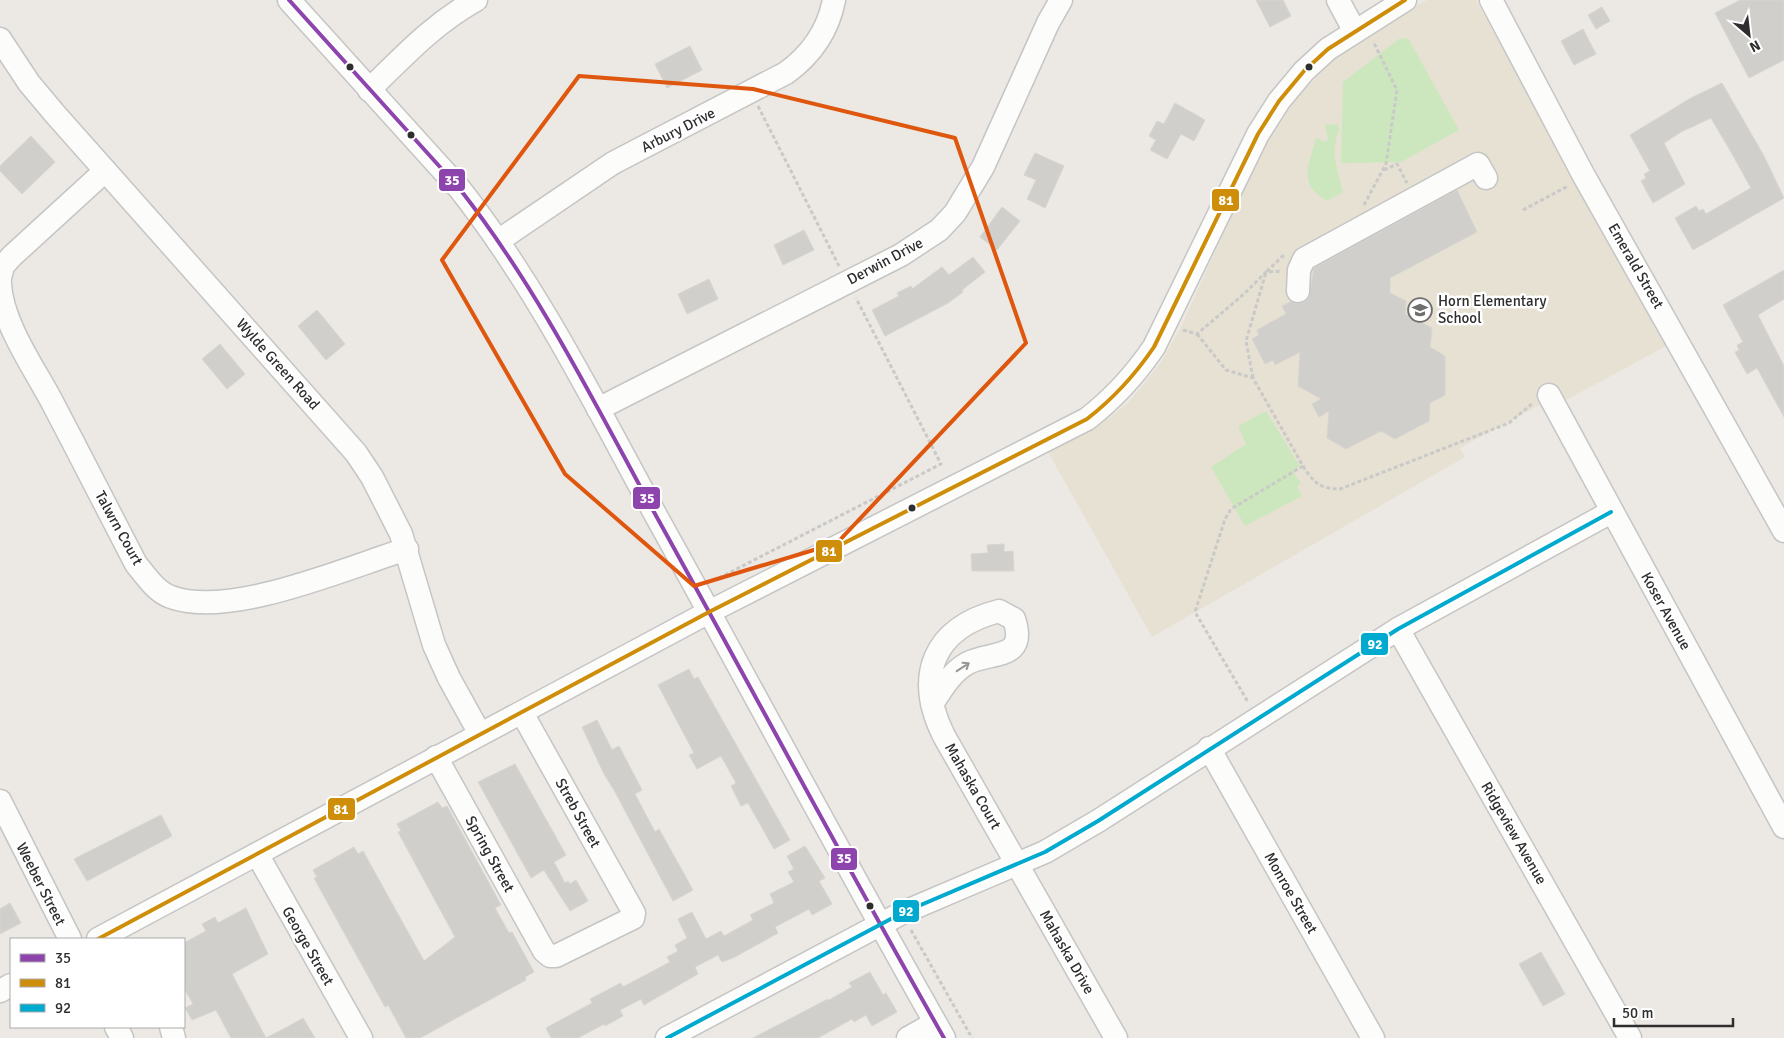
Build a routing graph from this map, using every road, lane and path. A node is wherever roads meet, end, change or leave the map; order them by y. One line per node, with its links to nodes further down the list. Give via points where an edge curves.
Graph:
1 (289, 0): 10 (street)
2 (476, 0): 10 (street, via 448,16)
3 (834, 0): 17 (street, Arbury Drive, via 825,28 802,62 613,163)
4 (1061, 0): 26 (street, Derwin Drive, via 983,167 955,213 939,230 901,254)
5 (1338, 0): 8 (street)
6 (1405, 0): 8 (street)
7 (1491, 0): 29 (street, Emerald Street, via 1584,176)
8 (1362, 34): 15 (path, via 1397,90 1386,164); 32 (street, via 1322,54 1279,101 1258,134 1154,346 1137,372 1105,405 1087,419)
9 (0, 39): 12 (street, Wylde Green Road, via 29,83)
10 (369, 90): 17 (street, via 459,188)
11 (756, 104): 18 (path)
12 (105, 171): 19 (street, via 12,256 3,266); 30 (street, Wylde Green Road, via 356,453 392,513)
13 (1486, 178): 20 (street, via 1478,164 1304,258)
14 (1568, 186): 16 (path)
15 (1361, 210)
16 (1523, 210)
17 (498, 241): 26 (street)
18 (841, 269)
19 (0, 278)
20 (1298, 280): 24 (path, via 1266,272)
21 (0, 284): 30 (street, Talwrn Court, via 1,296 15,331 136,564 155,587 169,597 188,602 210,602 258,595 306,583)
22 (853, 292): 31 (path, via 941,464)
23 (1182, 330): 24 (path)
24 (1197, 334): 27 (path, via 1226,370 1253,378)
25 (1549, 395): 27 (path, via 1537,399 1509,423 1340,489 1326,489 1315,483); 28 (street, Koser Avenue)
26 (598, 409): 32 (street)
27 (1302, 466): 34 (path, via 1231,509 1195,612)
28 (1611, 512): 33 (street); 41 (street, Koser Avenue)
29 (1784, 531)
30 (407, 549): 37 (street, Wylde Green Road, via 434,644)
31 (719, 578)
32 (710, 612): 36 (street); 45 (street)
33 (1398, 629): 38 (street); 56 (street, Ridgeview Avenue)
34 (1248, 702)
35 (932, 704): 43 (street, Mahaska Court, via 944,736)
36 (522, 713): 37 (street); 48 (street, Streb Street, via 634,913 633,918 556,956)
37 (480, 734): 39 (street)
38 (1209, 748): 43 (street, via 1072,837); 55 (street, Monroe Street)
39 (436, 757): 42 (street); 48 (street, Spring Street)
40 (0, 802): 46 (street, Weeber Street)
41 (1784, 827)
42 (257, 854): 47 (street); 50 (street, George Street)
43 (1018, 865): 45 (street); 54 (street, Mahaska Drive)
44 (906, 923): 53 (path)
45 (879, 924): 49 (street); 51 (street)
46 (69, 938)
47 (100, 938)
48 (544, 951)
49 (939, 1030): 52 (street)
50 (361, 1038)
51 (667, 1038)
52 (908, 1038)
53 (972, 1038)
54 (1116, 1038)
55 (1373, 1038)
56 (1630, 1038)

